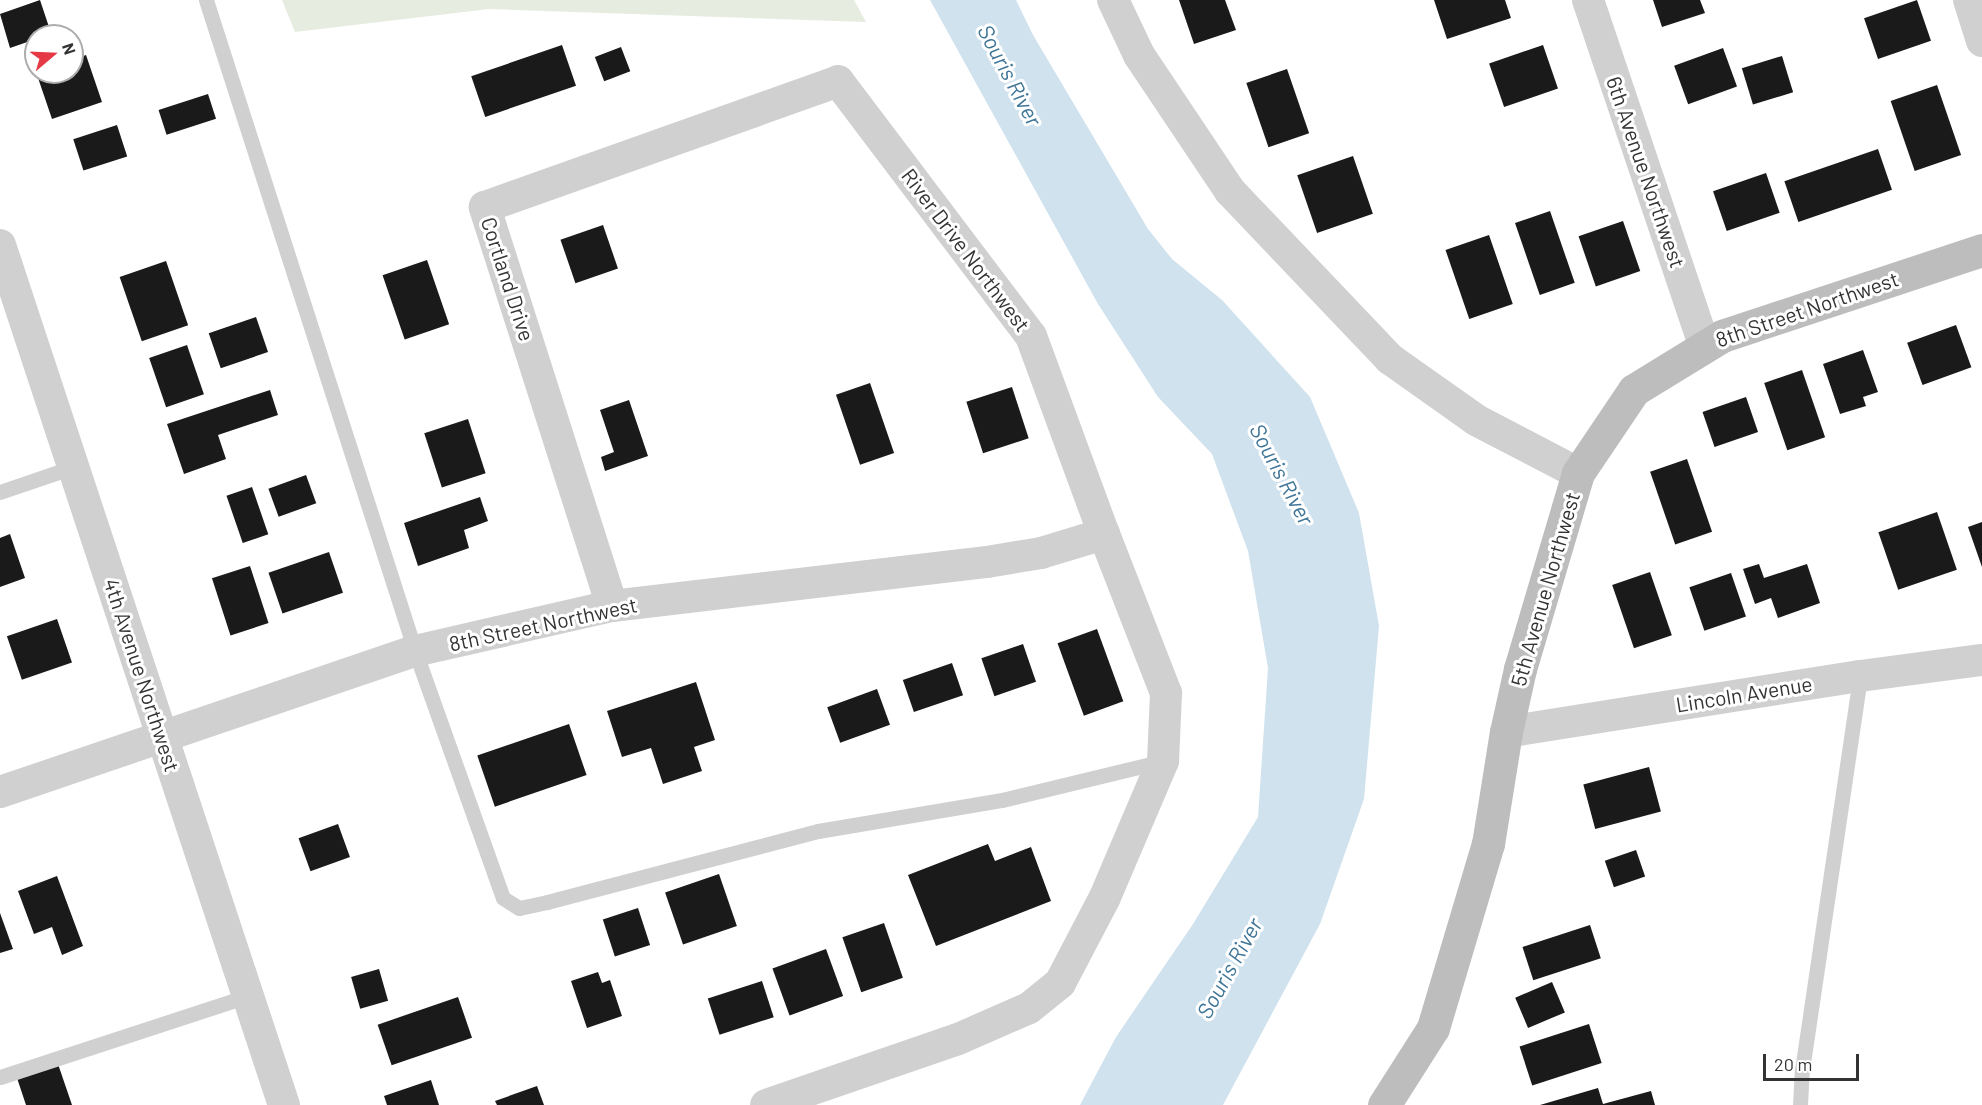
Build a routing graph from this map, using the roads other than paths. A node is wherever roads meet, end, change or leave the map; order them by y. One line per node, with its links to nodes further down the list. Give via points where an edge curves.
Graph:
1 (206, 0): 15 (lane)
2 (1113, 0): 11 (street, 5th Avenue Northwest, via 1139,55 1230,191 1390,359 1476,420)
3 (1588, 0): 9 (street, 6th Avenue Northwest)
4 (1969, 0): 5 (street)
5 (1982, 41)
6 (838, 81): 13 (street, River Drive Northwest, via 1031,336); 14 (street, Cortland Drive, via 485,207)
7 (0, 245): 10 (street, 4th Avenue Northwest)
8 (1982, 250): 9 (street, 8th Street Northwest)
9 (1704, 345): 11 (street, 8th Street Northwest, via 1634,390)
10 (73, 467): 12 (lane); 19 (street, 4th Avenue Northwest)
11 (1578, 473): 18 (street, 5th Avenue Northwest, via 1520,669)
12 (0, 492)
13 (1104, 534): 14 (street, 8th Street Northwest, via 1041,553 987,562); 20 (street, River Drive Northwest, via 1166,693)
14 (612, 606): 15 (street, 8th Street Northwest)
15 (415, 651): 19 (street, 8th Street Northwest); 20 (lane, via 503,898 519,908 818,831 1002,800)
16 (1982, 660): 17 (street, Lincoln Avenue)
17 (1860, 676): 18 (street, Lincoln Avenue); 27 (lane)
18 (1506, 732): 26 (street, 5th Avenue Northwest, via 1488,844 1433,1028)
19 (162, 738): 21 (street, 8th Street Northwest); 22 (street, 4th Avenue Northwest)
20 (1163, 760): 25 (street, via 1104,899 1060,983 1029,1008 937,1046)
21 (0, 792)
22 (248, 996): 23 (lane); 24 (street, 4th Avenue Northwest)
23 (0, 1077)
24 (284, 1105)
25 (766, 1105)
26 (1384, 1105)
27 (1800, 1105)

